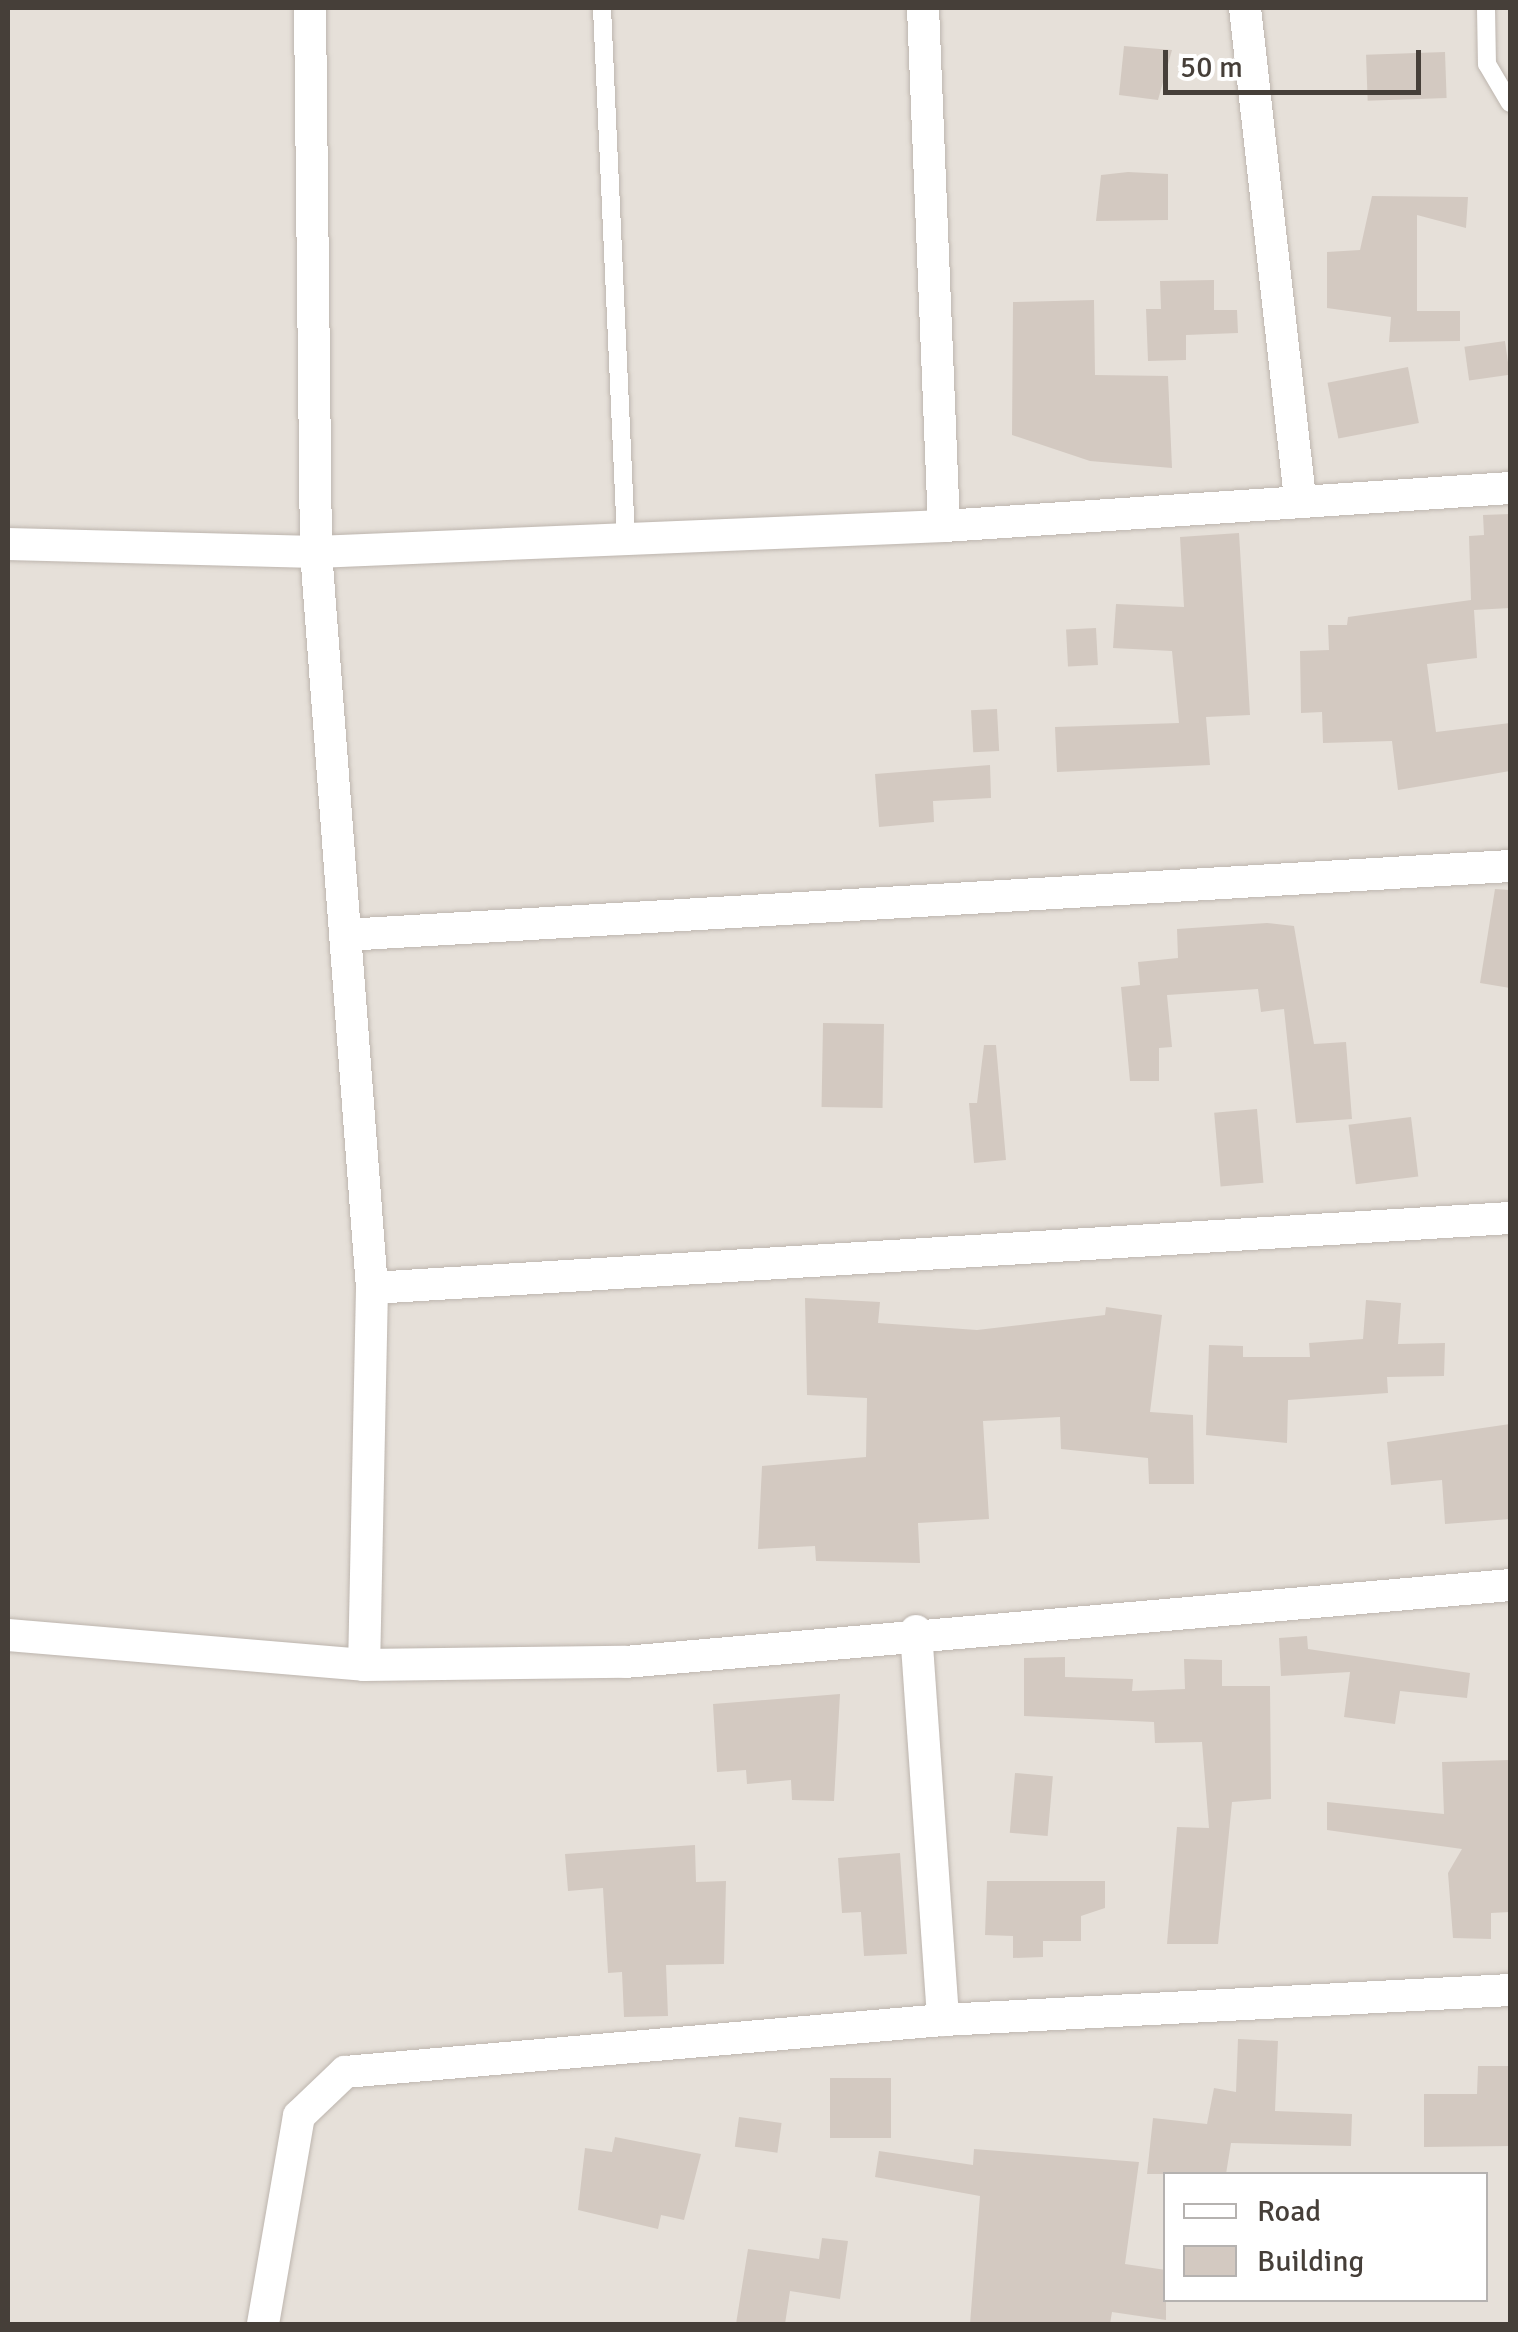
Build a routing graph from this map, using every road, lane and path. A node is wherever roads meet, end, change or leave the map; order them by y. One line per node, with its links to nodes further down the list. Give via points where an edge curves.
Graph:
1 (310, 8): 12 (street)
2 (602, 8): 10 (lane)
3 (923, 8): 9 (street)
4 (1245, 8): 8 (street)
5 (1486, 8): 6 (lane, via 1487,64)
6 (1510, 102)
7 (1510, 488): 8 (street)
8 (1300, 502): 9 (street)
9 (944, 526): 10 (street)
10 (626, 539): 12 (street)
11 (8, 544): 12 (street)
12 (316, 552): 14 (street)
13 (1510, 866): 14 (street)
14 (345, 935): 16 (street)
15 (1510, 1218): 16 (street)
16 (372, 1288): 20 (street)
17 (1510, 1585): 18 (street)
18 (916, 1631): 20 (street, via 624,1662); 22 (street)
19 (8, 1635): 20 (street)
20 (364, 1665)
21 (1510, 1990): 22 (street)
22 (943, 2020): 23 (street, via 345,2072 299,2116)
23 (263, 2324)

